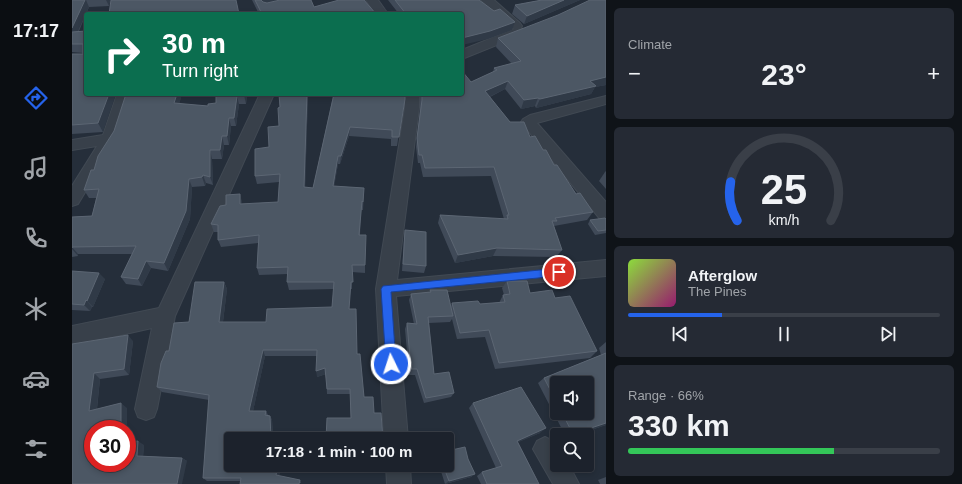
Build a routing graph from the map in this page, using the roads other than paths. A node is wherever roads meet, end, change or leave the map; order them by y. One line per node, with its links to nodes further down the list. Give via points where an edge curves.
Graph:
1 (372, 0): 3 (street)
2 (487, 0): 4 (street, via 525,29)
3 (381, 12)
4 (464, 54)
5 (123, 96): 9 (street)
6 (266, 96): 15 (street)
7 (412, 96): 14 (street)
8 (606, 100): 12 (street, via 528,122)
9 (110, 139): 10 (street); 11 (street)
10 (72, 145)
11 (72, 200)
12 (606, 214)
13 (606, 268): 14 (street)
14 (386, 289): 18 (street)
15 (165, 316): 16 (street); 17 (street)
16 (72, 336)
17 (146, 409)
18 (396, 432)
19 (545, 449): 22 (street)
20 (398, 472): 21 (street)
21 (399, 484)
22 (567, 484)

